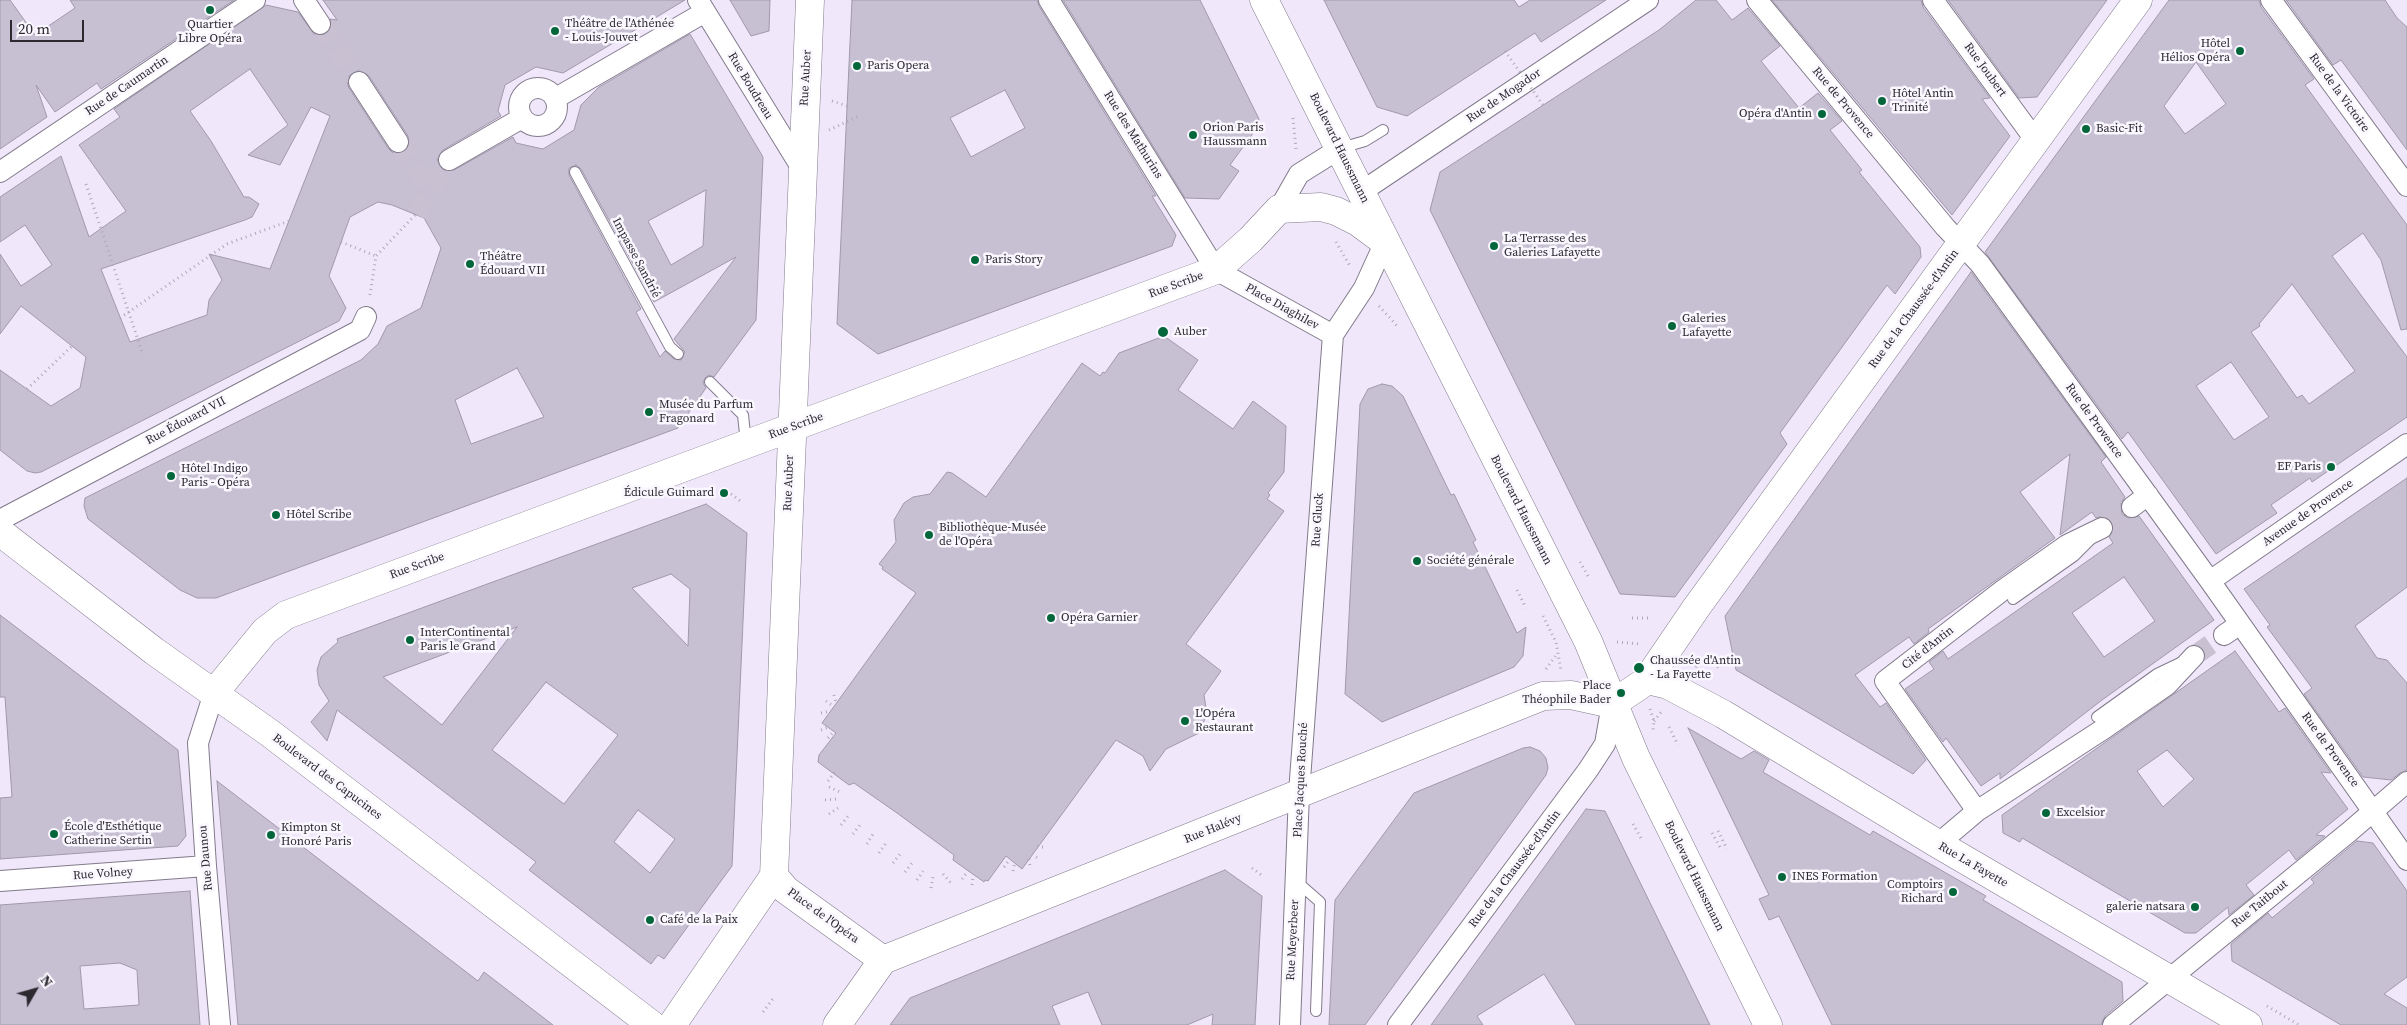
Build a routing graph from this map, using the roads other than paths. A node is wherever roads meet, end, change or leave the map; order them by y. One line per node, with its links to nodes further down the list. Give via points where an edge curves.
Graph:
1 (255, 0): 21 (street, Rue de Caumartin)
2 (304, 0): 12 (street)
3 (810, 0): 23 (main road, Rue Auber)
4 (1049, 0): 29 (street, Rue des Mathurins)
5 (1264, 0): 19 (main road, Boulevard Haussmann)
6 (1648, 0): 25 (street, Rue de Mogador)
7 (1757, 0): 28 (street, Rue de Provence)
8 (1933, 0): 17 (street, Rue Joubert)
9 (2138, 0): 17 (main road, Rue de la Chaussée-d'Antin)
10 (2271, 0): 24 (street, Rue de la Victoire)
11 (701, 6): 14 (street); 23 (street, Rue Boudreau)
12 (320, 24)
13 (359, 82): 18 (street)
14 (556, 98): 15 (street, via 558,110 546,126 532,126); 15 (street, via 546,89 528,91 520,100)
15 (522, 118): 20 (street)
16 (1384, 130): 19 (lane, via 1366,141)
17 (2036, 141): 28 (main road, Rue de la Chaussée-d'Antin)
18 (398, 142)
19 (1339, 149): 25 (main road, Boulevard Haussmann); 26 (street, via 1299,174)
20 (449, 160)
21 (0, 172)
22 (575, 172): 32 (lane, Impasse Sandrié, via 670,347)
23 (804, 172): 34 (main road, Rue Auber)
24 (2407, 186)
25 (1360, 192): 27 (main road, Boulevard Haussmann)
26 (1279, 209): 27 (main road, via 1321,207 1336,211); 29 (main road, Rue Scribe)
27 (1386, 242): 31 (street, Place Diaghilev, via 1364,288); 45 (main road, Boulevard Haussmann, via 1588,641)
28 (1961, 244): 40 (street, Rue de Provence, via 1980,264 2140,501); 43 (main road, Rue de la Chaussée-d'Antin, via 1689,616)
29 (1216, 270): 31 (street, Place Diaghilev); 34 (main road, Rue Scribe)
30 (366, 317): 37 (street, Rue Édouard VII, via 360,330)
31 (1332, 335): 46 (street, Rue Gluck)
32 (678, 354)
33 (710, 382): 35 (lane, via 743,415)
34 (791, 427): 35 (main road, Rue Scribe); 56 (main road, Rue Auber)
35 (746, 444): 44 (main road, Rue Scribe, via 286,615 265,631)
36 (2407, 444): 40 (street, Avenue de Provence)
37 (0, 520)
38 (2102, 528): 41 (lane, via 2074,556); 50 (street, Cité d'Antin, via 2067,545 1885,681)
39 (0, 532): 44 (main road, Boulevard des Capucines, via 154,651)
40 (2210, 581): 51 (street, Rue de Provence, via 2232,630)
41 (2013, 599)
42 (2194, 656): 47 (lane, via 2157,674); 50 (street, via 2167,685)
43 (1647, 680): 45 (main road); 52 (main road, Rue La Fayette, via 1668,685 1700,702)
44 (214, 693): 55 (street, Rue Daunou, via 198,743); 63 (main road, Boulevard des Capucines)
45 (1612, 704): 49 (main road, Rue Halévy, via 1571,695 1543,696); 67 (street, Rue de la Chaussée-d'Antin, via 1605,744 1588,770); 68 (main road, Boulevard Haussmann)
46 (1306, 705): 49 (street, Place Jacques Rouché)
47 (2097, 717)
48 (2407, 782): 51 (street, Rue Taitbout)
49 (1299, 793): 53 (street, Place Jacques Rouché); 59 (main road, Rue Halévy)
50 (1977, 811): 52 (street)
51 (2373, 812): 54 (street, Rue de Provence); 60 (street, Rue Taitbout)
52 (1938, 844): 60 (main road, Rue La Fayette)
53 (1296, 855): 58 (street, Rue Meyerbeer)
54 (2407, 860)
55 (206, 866): 57 (street, Rue Volney); 62 (street, Rue Daunou)
56 (774, 876): 59 (main road, Place de l'Opéra, via 786,890); 64 (main road)
57 (0, 881)
58 (1295, 881): 61 (lane, via 1320,902); 66 (street, Rue Meyerbeer)
59 (883, 960): 65 (main road)
60 (2169, 978): 69 (street, Rue Taitbout); 70 (main road, Rue La Fayette)
61 (1316, 1011)
62 (220, 1025)
63 (652, 1025)
64 (672, 1025)
65 (837, 1025)
66 (1290, 1025)
67 (1398, 1025)
68 (1768, 1025)
69 (2112, 1025)
70 (2248, 1025)

